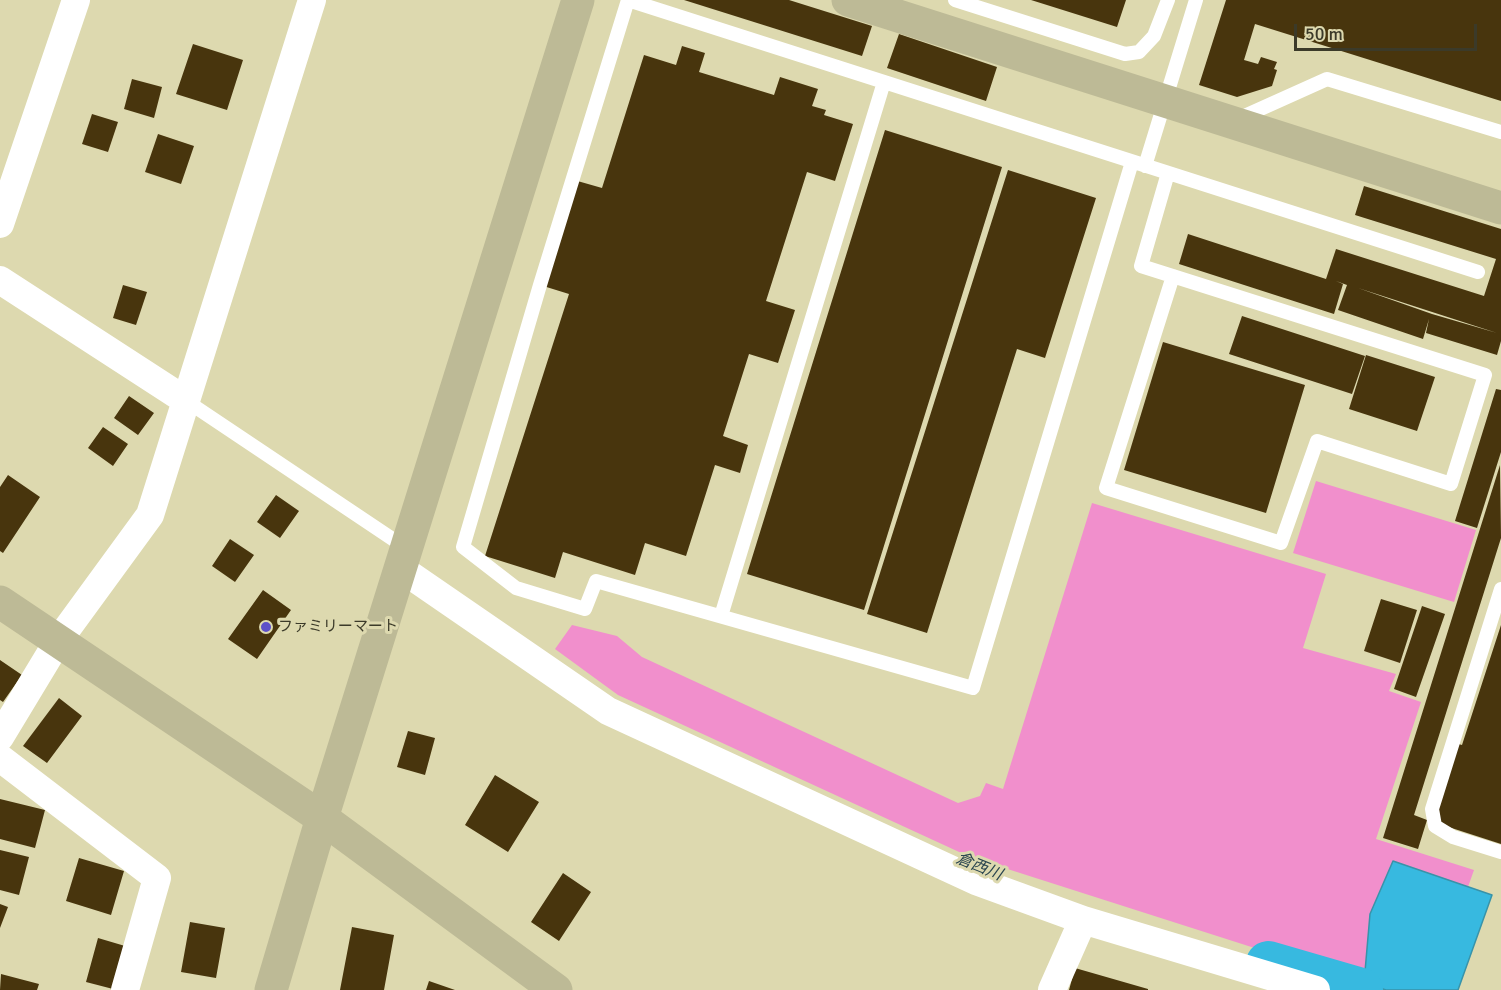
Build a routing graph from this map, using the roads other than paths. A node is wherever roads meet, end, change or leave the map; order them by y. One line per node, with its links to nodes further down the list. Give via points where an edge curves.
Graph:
1 (76, 0): 15 (street)
2 (312, 0): 19 (street)
3 (578, 0): 20 (street)
4 (848, 0): 9 (street)
5 (955, 0): 6 (lane, via 1125,54 1139,52 1154,36)
6 (1168, 0)
7 (1196, 0): 9 (lane)
8 (884, 82): 12 (lane); 23 (lane); 23 (lane, via 628,0 544,274 462,547 516,588 585,609 596,581)
9 (1164, 101): 10 (street); 12 (lane)
10 (1231, 122): 11 (lane, via 1327,79); 14 (street)
11 (1501, 132)
12 (1139, 164): 13 (lane); 23 (lane, via 973,688)
13 (1168, 173): 16 (lane); 17 (lane, via 1141,266)
14 (1501, 208)
15 (0, 224)
16 (1478, 272)
17 (1173, 276): 17 (lane, via 1485,375 1451,484 1317,441 1281,543 1106,488)
18 (0, 280): 19 (street)
19 (185, 400): 20 (lane); 24 (street, via 150,515)
20 (403, 558): 27 (street); 29 (street, via 608,711 976,881)
21 (1501, 589): 28 (lane, via 1432,809 1435,825 1453,837)
22 (0, 602): 24 (street)
23 (721, 616)
24 (58, 640): 25 (street); 27 (street)
25 (0, 738)
26 (0, 758): 30 (street, via 157,878)
27 (322, 818): 31 (street); 32 (street)
28 (1501, 852)
29 (1083, 920): 33 (street); 34 (street)
30 (125, 990)
31 (271, 990)
32 (556, 990)
33 (1052, 990)
34 (1316, 990)

